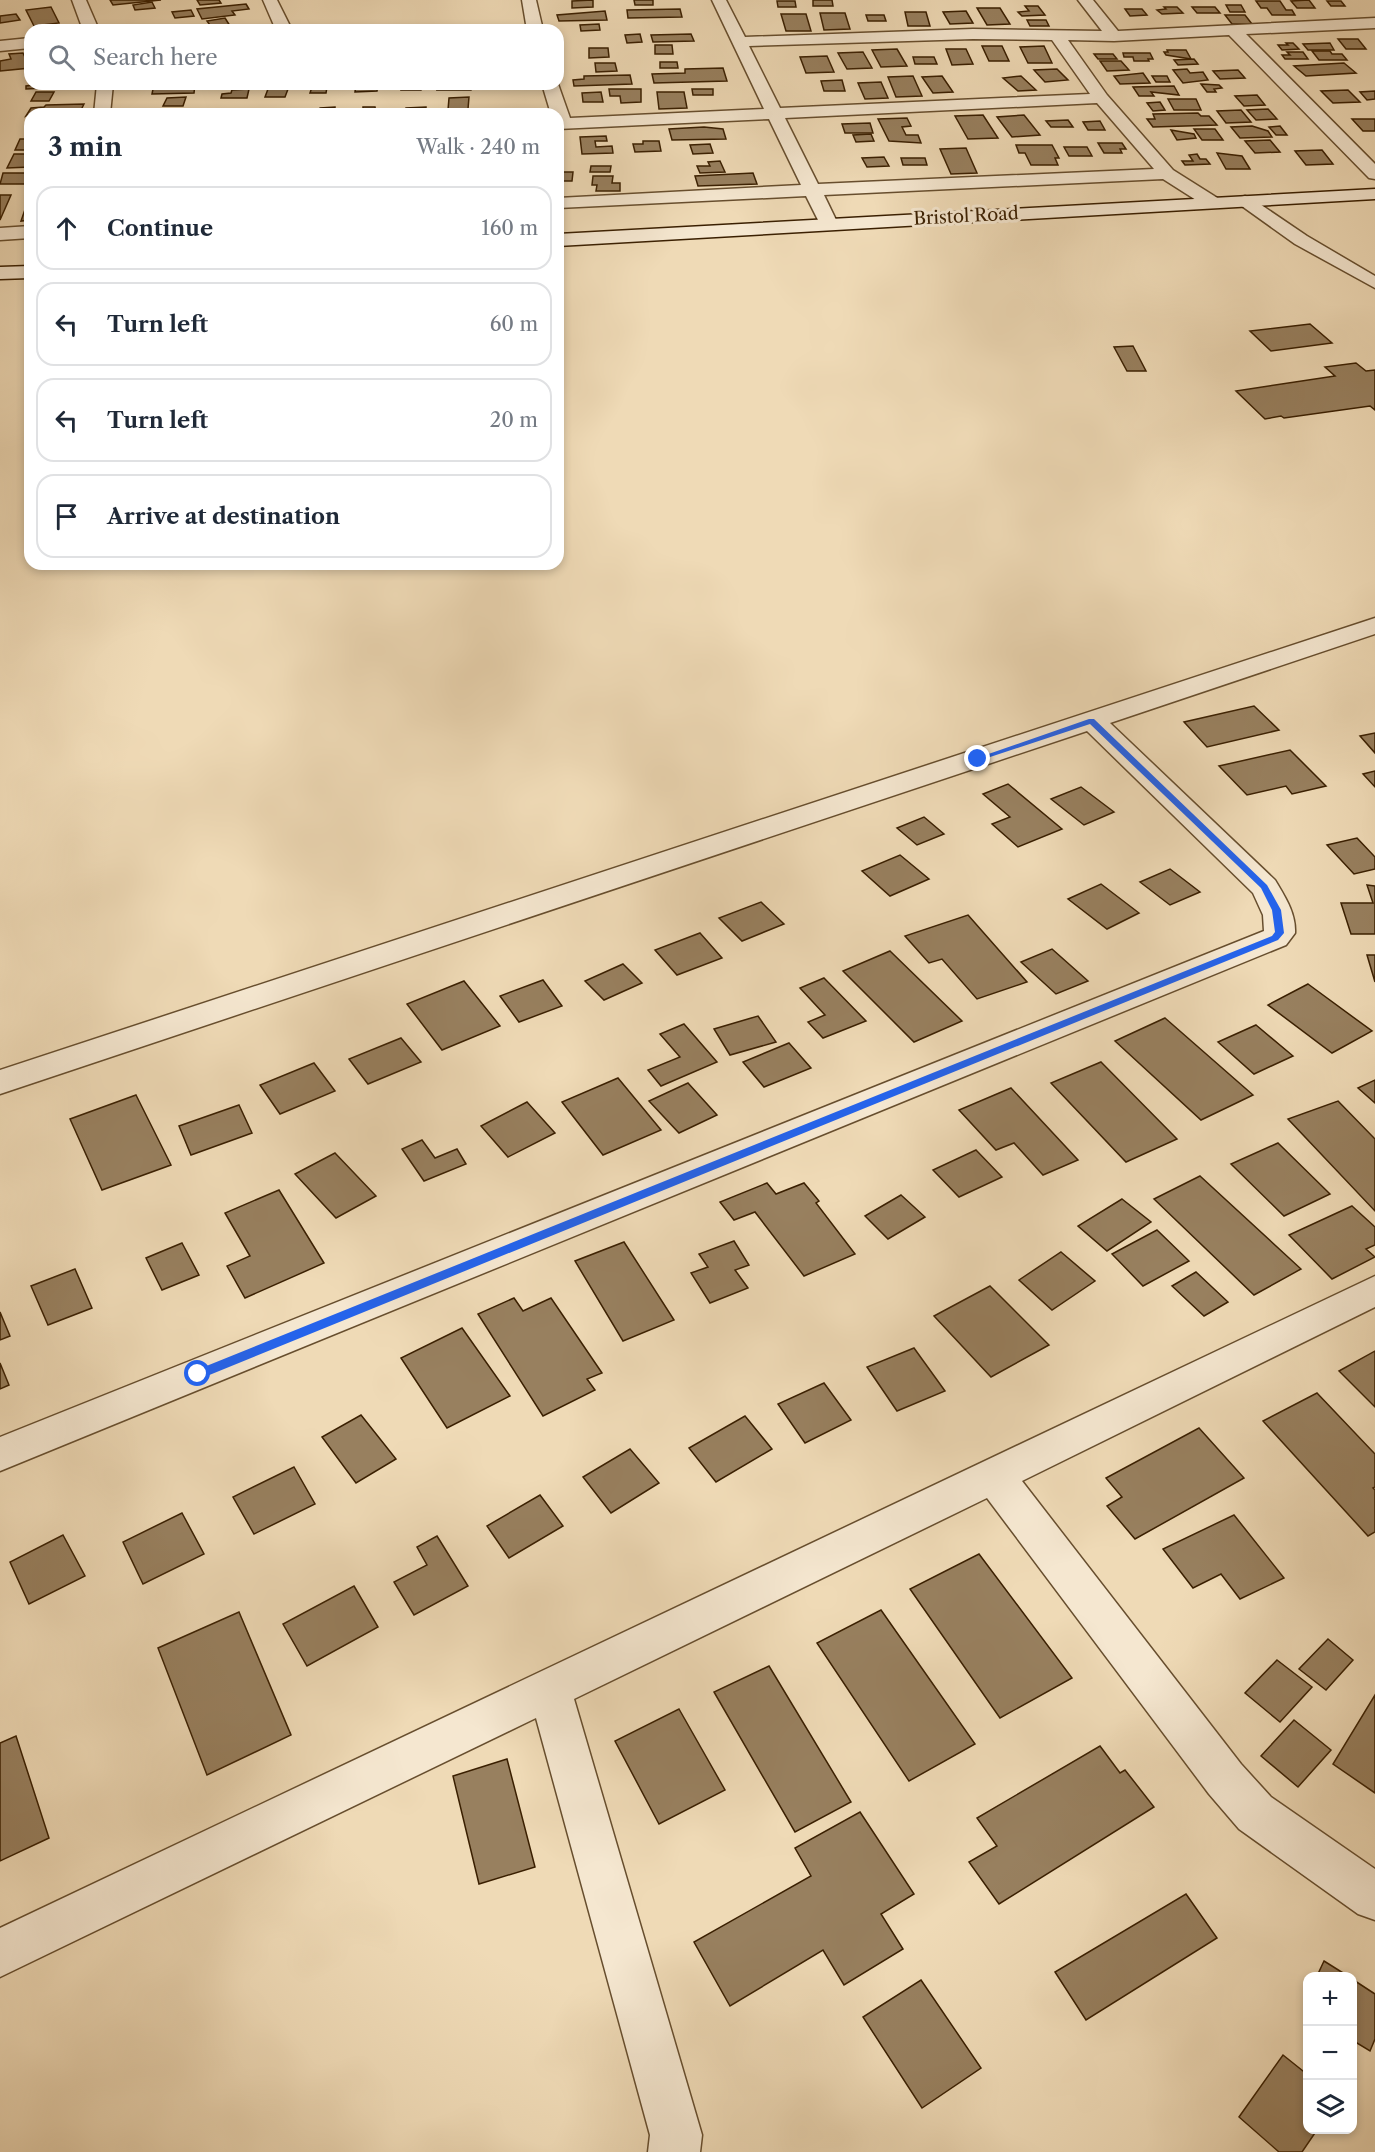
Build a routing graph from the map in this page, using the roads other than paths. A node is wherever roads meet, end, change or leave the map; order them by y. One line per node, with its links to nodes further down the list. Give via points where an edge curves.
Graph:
1 (79, 0): 8 (street)
2 (271, 0): 3 (street); 9 (street)
3 (279, 0)
4 (529, 0): 10 (street)
5 (719, 0): 14 (street)
6 (1084, 0): 12 (street)
7 (1375, 23): 11 (street)
8 (89, 24)
9 (281, 24)
10 (534, 24)
11 (1233, 30): 12 (street); 25 (street)
12 (1114, 36): 13 (street)
13 (1058, 37): 14 (street, via 973,34); 19 (street)
14 (740, 42): 22 (street)
15 (24, 43): 16 (street)
16 (0, 45)
17 (104, 90): 20 (street)
18 (552, 90): 21 (street)
19 (1101, 98): 22 (street); 24 (street)
20 (103, 108)
21 (556, 108)
22 (775, 114): 23 (street); 26 (street)
23 (564, 124)
24 (1167, 174): 26 (street); 29 (street)
25 (1375, 174)
26 (812, 189): 30 (street); 31 (street)
27 (1375, 194): 28 (street, Bristol Road)
28 (1245, 201): 29 (street, Bristol Road); 37 (lane, via 1301,240)
29 (1213, 202): 31 (street, Bristol Road)
30 (564, 203)
31 (830, 224): 34 (street, Bristol Road)
32 (24, 232): 33 (street)
33 (0, 234)
34 (564, 240)
35 (24, 272): 36 (street)
36 (0, 273)
37 (1375, 283)
38 (1372, 630): 39 (street)
39 (1092, 721): 40 (street); 42 (street, via 1264,887 1280,920 1280,933 1275,938)
40 (0, 1082)
41 (1375, 1290): 43 (street)
42 (0, 1454)
43 (995, 1477): 44 (street); 45 (street, via 1255,1813)
44 (549, 1688): 46 (street); 47 (street, via 676,2135)
45 (1375, 1897)
46 (0, 1953)
47 (674, 2152)

